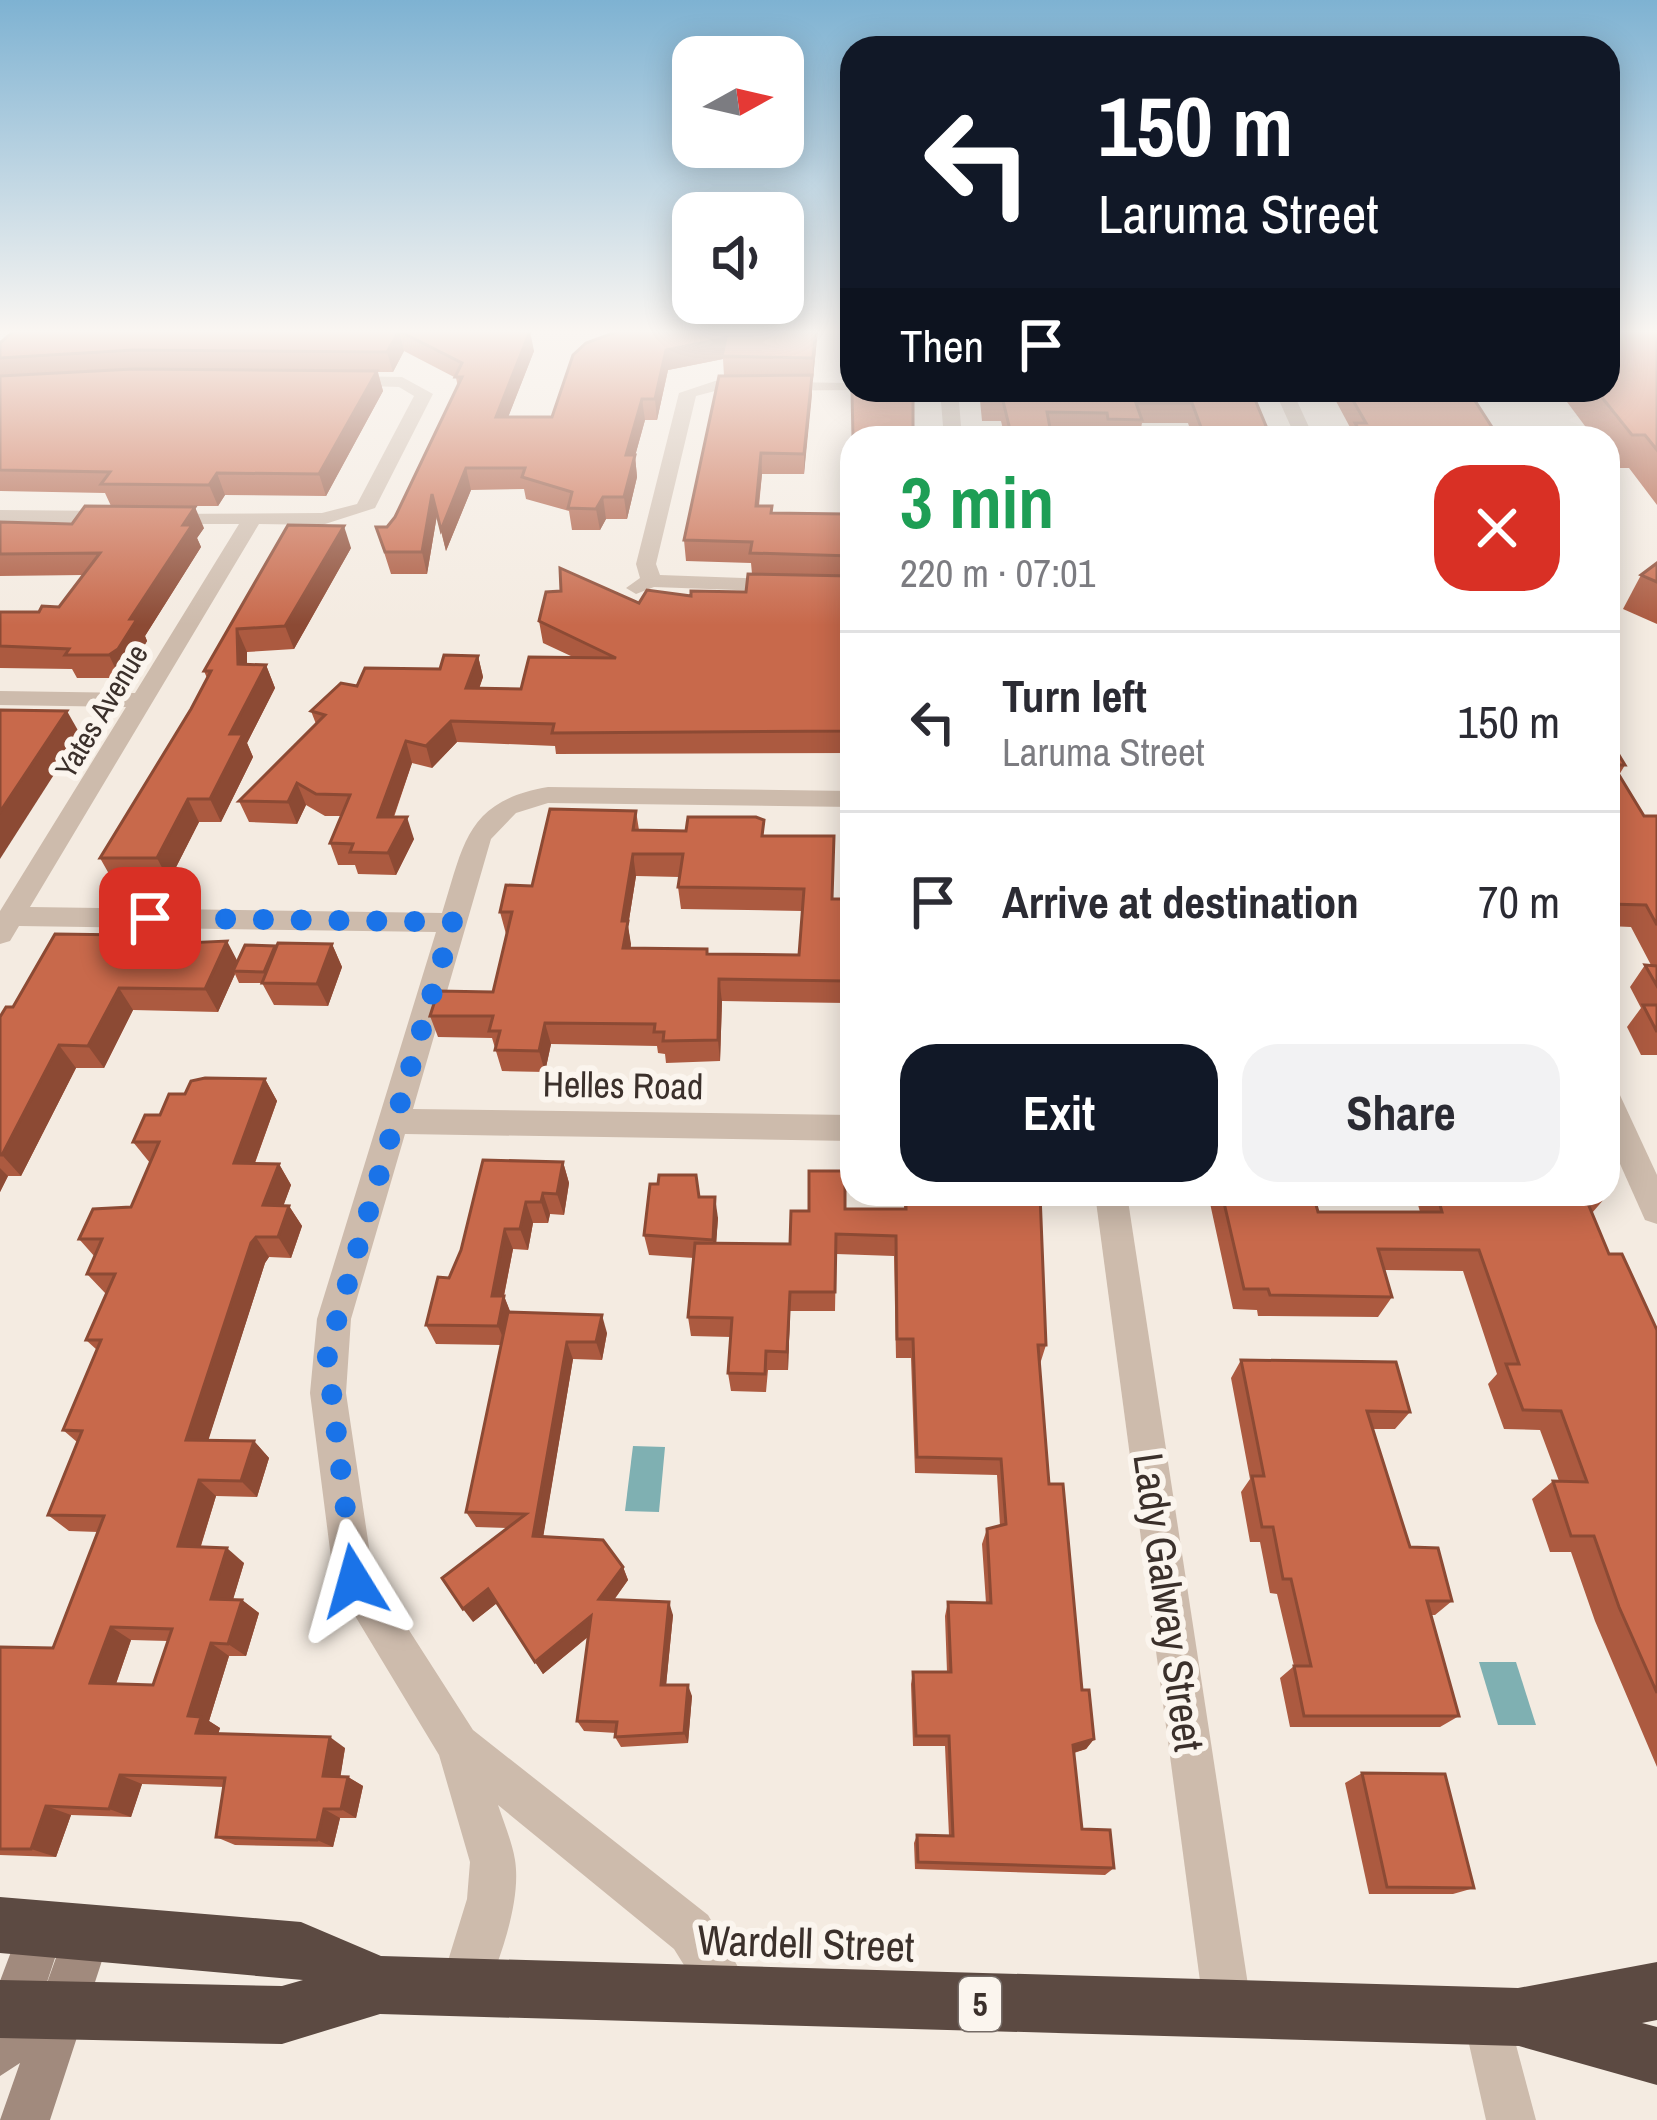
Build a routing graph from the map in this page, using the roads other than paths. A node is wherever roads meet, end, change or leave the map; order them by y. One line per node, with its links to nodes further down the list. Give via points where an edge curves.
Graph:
1 (408, 428): 4 (street, via 365,508 330,518)
2 (678, 428): 5 (street, via 643,585)
3 (0, 516): 4 (street)
4 (252, 519): 7 (street, Yates Avenue)
5 (840, 588)
6 (0, 698): 7 (street)
7 (142, 700): 10 (street, Yates Avenue)
8 (840, 799): 9 (street, via 557,795 507,807 481,831)
9 (453, 922): 10 (street); 11 (street)
10 (6, 925)
11 (394, 1120): 12 (street, Helles Road); 16 (street, via 334,1319 328,1393 354,1581)
12 (840, 1128)
13 (1620, 1128): 15 (street)
14 (1113, 1206): 22 (street, Lady Galway Street)
15 (1657, 1210)
16 (458, 1744): 19 (street, via 493,1862); 21 (street, via 691,1932)
17 (44, 1928): 18 (highway, Wardell Street / 5, via 301,1950); 24 (main road)
18 (380, 1985): 19 (highway, Wardell Street / 5); 24 (highway, Wardell Street / 5, via 282,2015)
19 (463, 1990): 21 (highway, Wardell Street / 5)
20 (1657, 1991): 23 (highway, Wardell Street / 5)
21 (732, 1998): 22 (highway, Wardell Street / 5)
22 (1228, 2011): 23 (highway, Wardell Street / 5)
23 (1503, 2017): 25 (highway, Wardell Street / 5); 27 (street)
24 (19, 2020): 26 (main road)
25 (1657, 2056)
26 (25, 2120)
27 (1511, 2120)

